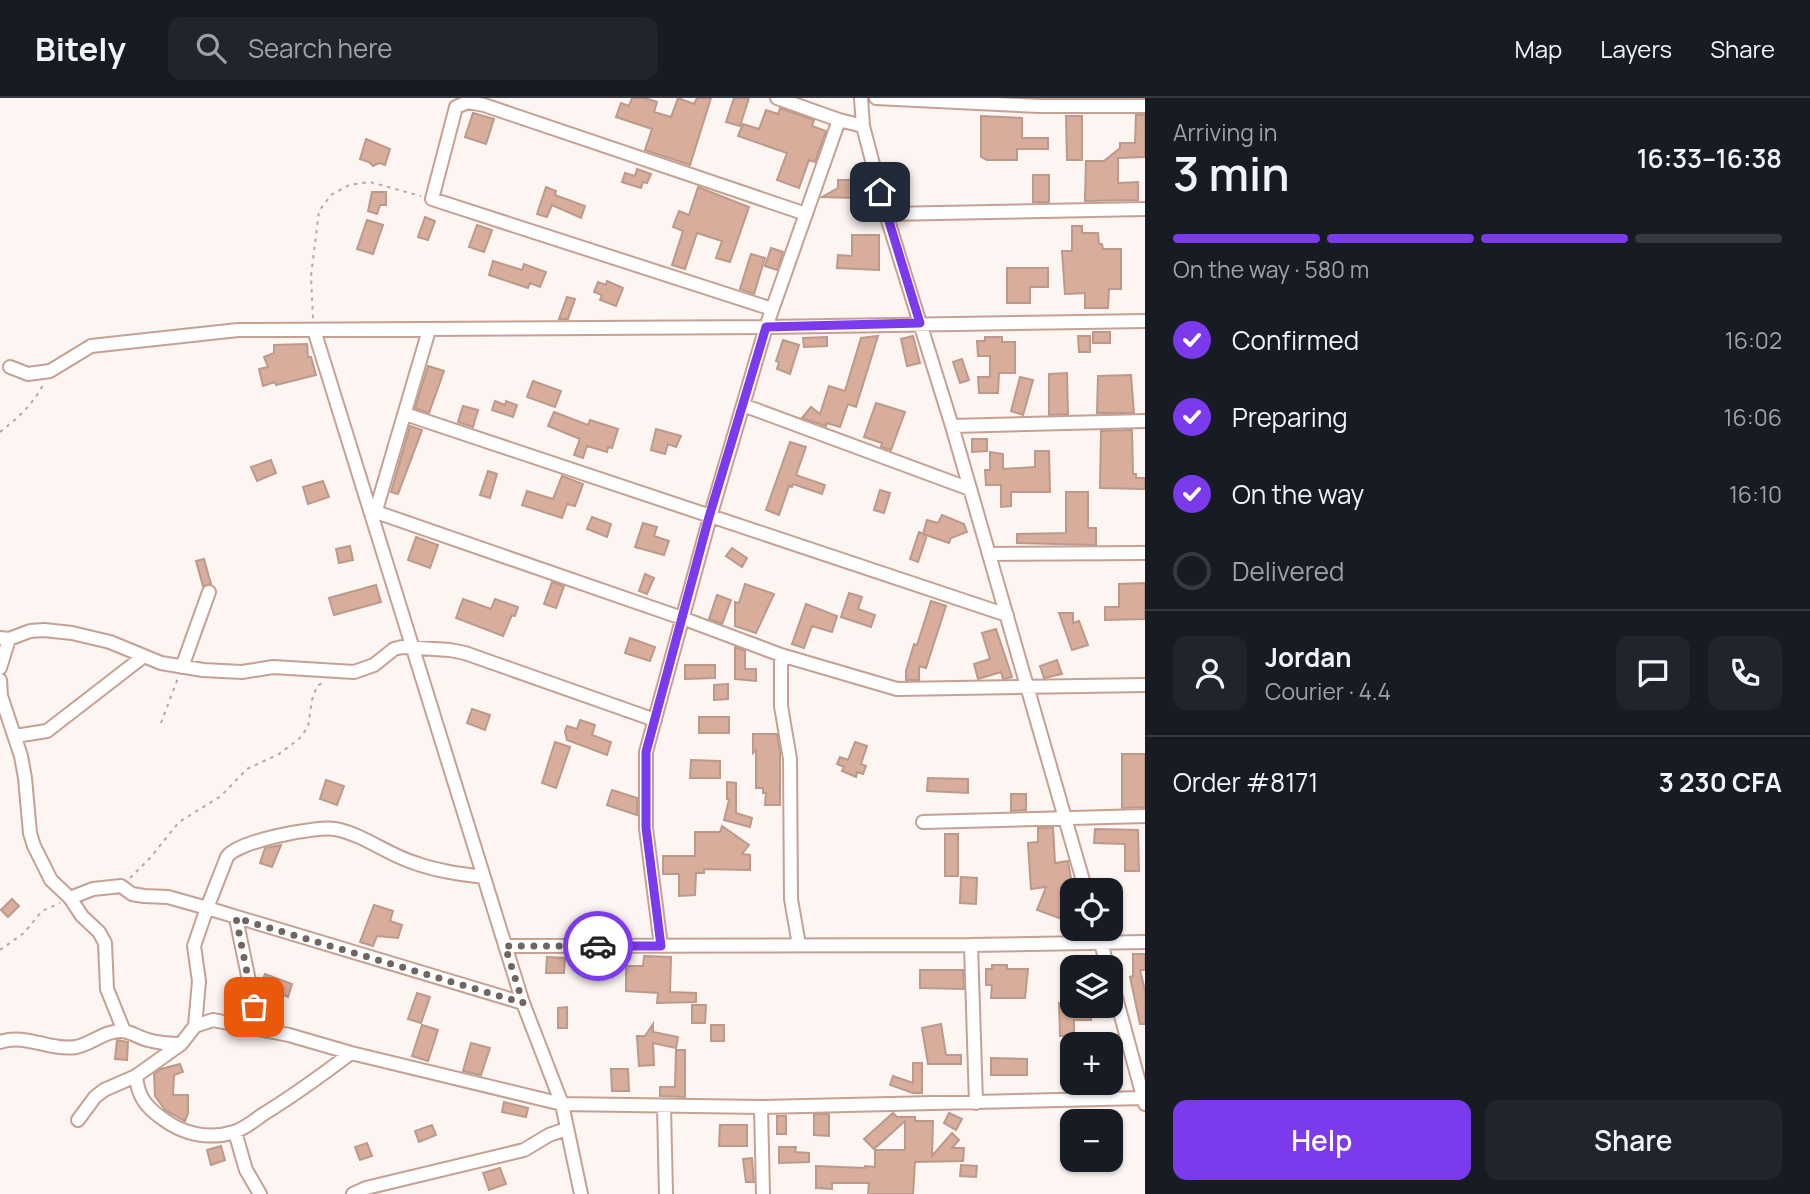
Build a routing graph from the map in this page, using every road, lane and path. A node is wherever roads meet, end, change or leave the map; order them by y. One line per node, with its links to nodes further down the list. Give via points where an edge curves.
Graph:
1 (778, 98): 7 (street)
2 (861, 98): 8 (street)
3 (876, 98): 4 (street)
4 (925, 99): 5 (street)
5 (1040, 102): 6 (street)
6 (1145, 106)
7 (839, 120): 8 (street); 11 (street)
8 (863, 126): 12 (street)
9 (432, 199): 11 (street, via 456,107 468,102); 13 (street); 17 (path, via 370,182 349,185 331,195 319,211 311,276)
10 (1145, 209): 12 (street)
11 (806, 214): 13 (street)
12 (886, 214): 15 (street)
13 (772, 309): 16 (street)
14 (1145, 321): 15 (street)
15 (920, 323): 16 (street); 24 (street)
16 (766, 327): 18 (street); 21 (street)
17 (314, 330): 18 (street); 20 (street, via 238,330 91,345); 27 (street)
18 (429, 330): 22 (street)
19 (10, 367): 20 (street, via 28,374)
20 (50, 372): 25 (path, via 37,395)
21 (743, 405): 26 (street); 28 (street)
22 (405, 414): 27 (street); 28 (street)
23 (1145, 421): 24 (street)
24 (953, 426): 26 (street)
25 (0, 432)
26 (971, 489): 30 (street)
27 (374, 516): 33 (street); 35 (street)
28 (709, 517): 32 (street); 33 (street)
29 (1145, 552): 30 (street)
30 (989, 554): 32 (street)
31 (209, 592): 38 (street)
32 (1007, 615): 42 (street)
33 (682, 618): 36 (street); 44 (street)
34 (5, 639): 37 (street, via 30,631 72,633); 39 (street)
35 (411, 648): 40 (street, via 394,649 374,665); 44 (street, via 465,653); 50 (street)
36 (781, 655): 42 (street, via 897,689); 58 (street, via 780,706 790,760 791,899)
37 (144, 656): 38 (street); 46 (street, via 47,731)
38 (182, 667): 40 (street, via 242,671 274,667); 45 (path)
39 (0, 668)
40 (337, 673): 52 (path, via 317,686 308,727 299,739 247,769 221,796 179,822)
41 (0, 680): 46 (street)
42 (1027, 685): 43 (street); 48 (street)
43 (1145, 685)
44 (655, 720): 61 (street, via 646,752 645,794)
45 (160, 723)
46 (15, 736): 53 (street, via 34,846 51,880)
47 (1145, 816): 48 (street)
48 (1064, 817): 49 (street); 51 (street)
49 (923, 822)
50 (484, 877): 54 (street, via 414,863 336,829 321,829 233,850); 60 (street)
51 (1082, 878)
52 (121, 886): 53 (street); 54 (street, via 132,894 168,897)
53 (70, 898): 62 (path, via 42,911 24,933); 68 (street, via 105,943 107,989)
54 (207, 908): 55 (street); 66 (street, via 194,946 199,981)
55 (236, 918): 64 (street); 67 (street)
56 (1145, 942): 57 (street)
57 (1101, 943): 59 (street); 63 (street)
58 (799, 945): 59 (street); 61 (street)
59 (971, 945): 74 (street)
60 (505, 946): 61 (street); 64 (street)
61 (661, 946)
62 (0, 950)
63 (1104, 955)
64 (523, 1003): 75 (street)
65 (1122, 1018): 73 (street)
66 (195, 1026): 67 (street, via 213,1020); 70 (street)
67 (259, 1029): 71 (street)
68 (124, 1031): 69 (street, via 78,1046 23,1038); 70 (street, via 150,1041)
69 (0, 1042)
70 (181, 1044): 72 (street)
71 (351, 1053): 75 (street); 80 (street)
72 (136, 1076): 78 (street, via 104,1090); 80 (street, via 141,1100 172,1126 191,1134)
73 (1144, 1101): 74 (street)
74 (976, 1103): 77 (street)
75 (562, 1104): 76 (street); 79 (street)
76 (664, 1107): 77 (street); 84 (street)
77 (761, 1107): 85 (street)
78 (78, 1120)
79 (566, 1129): 82 (street, via 524,1150); 83 (street)
80 (235, 1132): 81 (street, via 246,1170)
81 (260, 1194)
82 (353, 1194)
83 (581, 1194)
84 (666, 1194)
85 (763, 1194)

